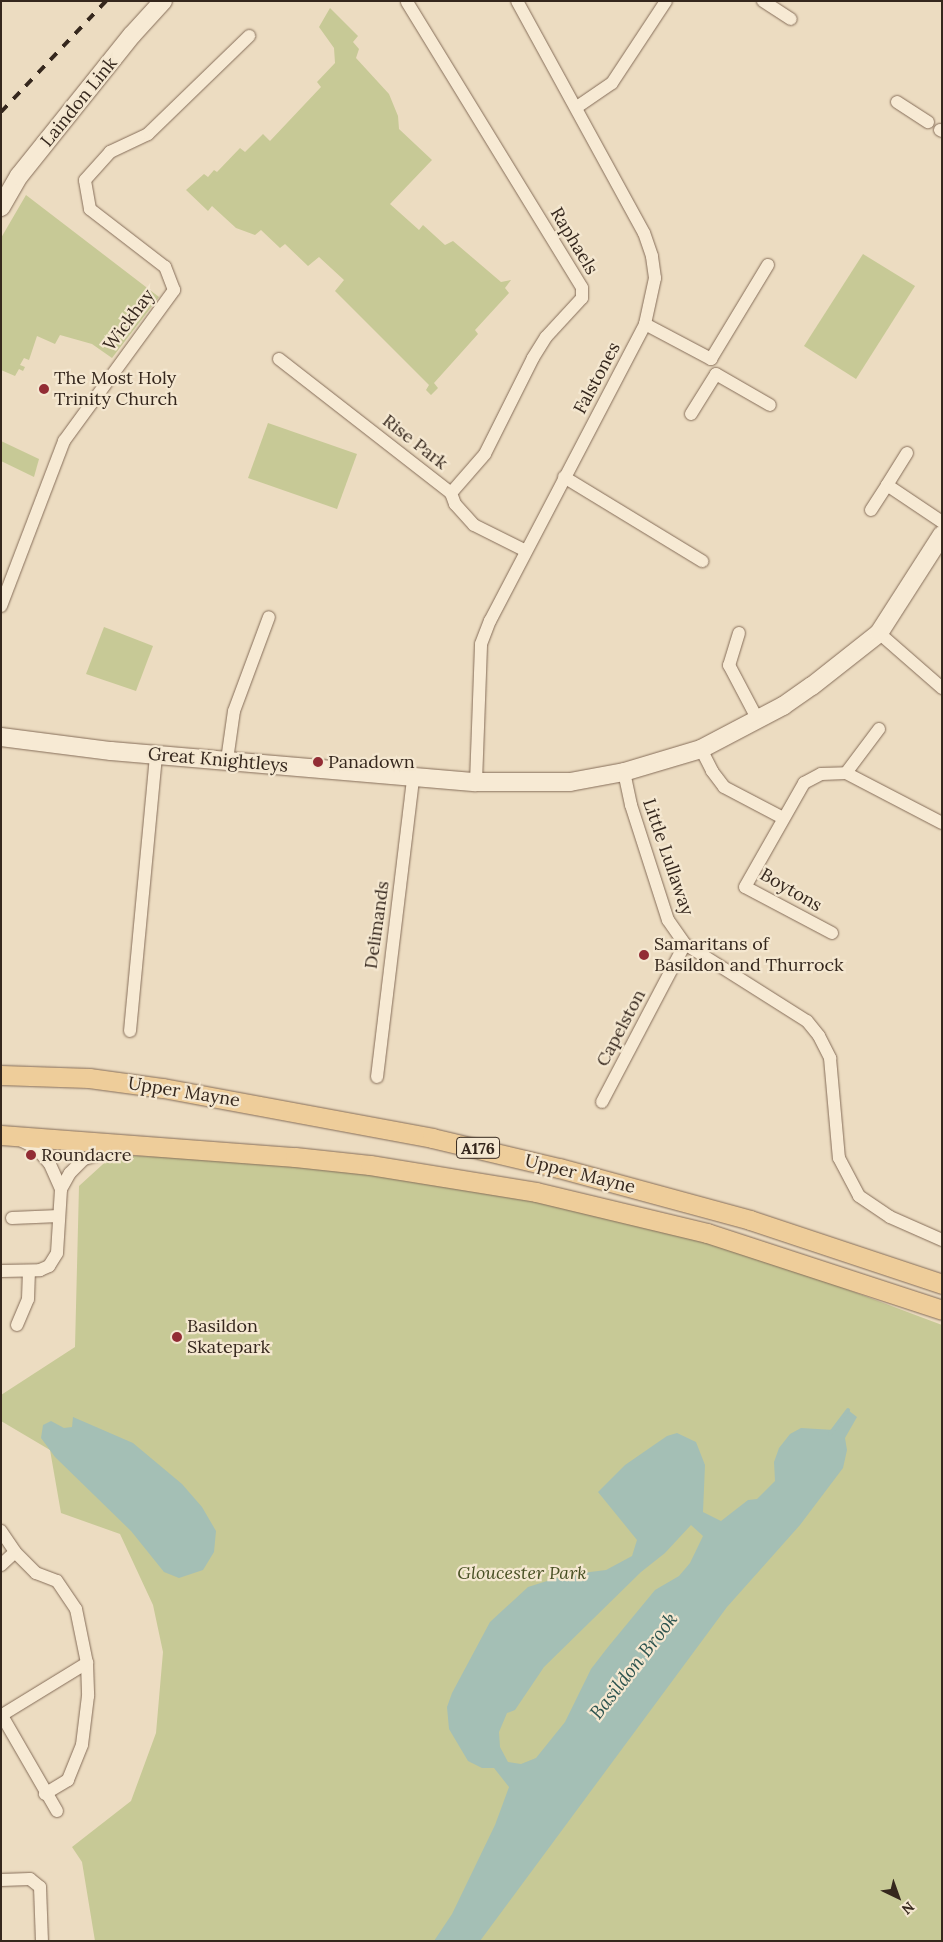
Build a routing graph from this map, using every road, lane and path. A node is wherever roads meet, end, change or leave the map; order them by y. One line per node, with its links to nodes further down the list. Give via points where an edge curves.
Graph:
1 (163, 1): 11 (street, Laindon Link, via 19,176)
2 (517, 1): 9 (street, Falstones)
3 (666, 1): 9 (street, via 612,83)
4 (763, 1): 6 (street)
5 (407, 2): 22 (street, Raphaels, via 582,288 582,298 546,337 533,358 485,454)
6 (791, 19)
7 (249, 36): 28 (street, Wickhay, via 148,134 110,152 85,180 90,209 165,267 174,290 64,441)
8 (897, 102): 10 (street)
9 (577, 107): 13 (street, Falstones, via 644,234 652,256 655,278)
10 (928, 122)
11 (1, 207)
12 (768, 266): 15 (street)
13 (645, 324): 15 (street); 20 (street, Falstones)
14 (279, 359): 22 (street, Rise Park)
15 (711, 359): 16 (street)
16 (716, 374): 17 (street); 18 (street)
17 (770, 405)
18 (691, 414)
19 (907, 453): 21 (street)
20 (564, 477): 26 (street, Falstones); 27 (street)
21 (887, 486): 23 (street); 24 (street)
22 (451, 493): 26 (street, Rise Park, via 455,504 474,525)
23 (871, 510)
24 (942, 522)
25 (942, 535): 31 (street, Great Knightleys)
26 (526, 551): 42 (street, Falstones, via 481,644)
27 (702, 561)
28 (2, 599)
29 (269, 617): 38 (street, via 234,710)
30 (739, 633): 33 (street, via 729,665)
31 (879, 633): 32 (street); 33 (street, Great Knightleys, via 809,688)
32 (941, 686)
33 (758, 720): 36 (street, Great Knightleys)
34 (879, 730): 40 (street)
35 (1, 737): 37 (street, Great Knightleys)
36 (702, 749): 39 (street, Great Knightleys); 43 (street, via 724,787)
37 (156, 755): 38 (street, Great Knightleys); 47 (street)
38 (227, 760): 41 (street, Great Knightleys)
39 (624, 772): 42 (street, Great Knightleys, via 570,782); 46 (street, Little Lullaway, via 631,805 668,920)
40 (846, 773): 43 (street, Boytons, via 821,774 804,783); 44 (street, Boytons)
41 (413, 778): 42 (street, Great Knightleys); 49 (street, Delimands)
42 (476, 782)
43 (783, 818): 45 (street, Boytons, via 745,887)
44 (942, 823)
45 (832, 933)
46 (685, 944): 50 (street, Capelston); 56 (street, Little Lullaway, via 807,1021 830,1058 839,1158 859,1196 890,1217)
47 (130, 1031)
48 (1, 1075): 59 (main road, Upper Mayne / A176, via 125,1083 279,1107 422,1136 707,1208)
49 (377, 1077)
50 (602, 1102)
51 (4, 1135): 52 (main road, Upper Mayne / A176); 53 (street, via 36,1148 50,1164)
52 (155, 1147): 53 (street, via 96,1154 77,1165); 60 (main road, Upper Mayne / A176, via 361,1164 536,1192 707,1233)
53 (61, 1189): 54 (street)
54 (60, 1216): 55 (street); 58 (street, via 56,1257 47,1267)
55 (12, 1218)
56 (942, 1240)
57 (1, 1271): 58 (street)
58 (29, 1271): 61 (street, via 28,1299)
59 (942, 1284)
60 (942, 1310)
61 (17, 1326)
62 (1, 1531): 63 (street)
63 (16, 1552): 64 (street); 65 (street, via 36,1573 57,1581 73,1605)
64 (1, 1565)
65 (87, 1663): 66 (street); 67 (street, via 86,1727 80,1753 68,1780)
66 (2, 1715): 67 (street)
67 (45, 1794): 68 (street)
68 (56, 1812)
69 (1, 1880): 70 (street, via 30,1879 40,1887)
70 (42, 1941)

